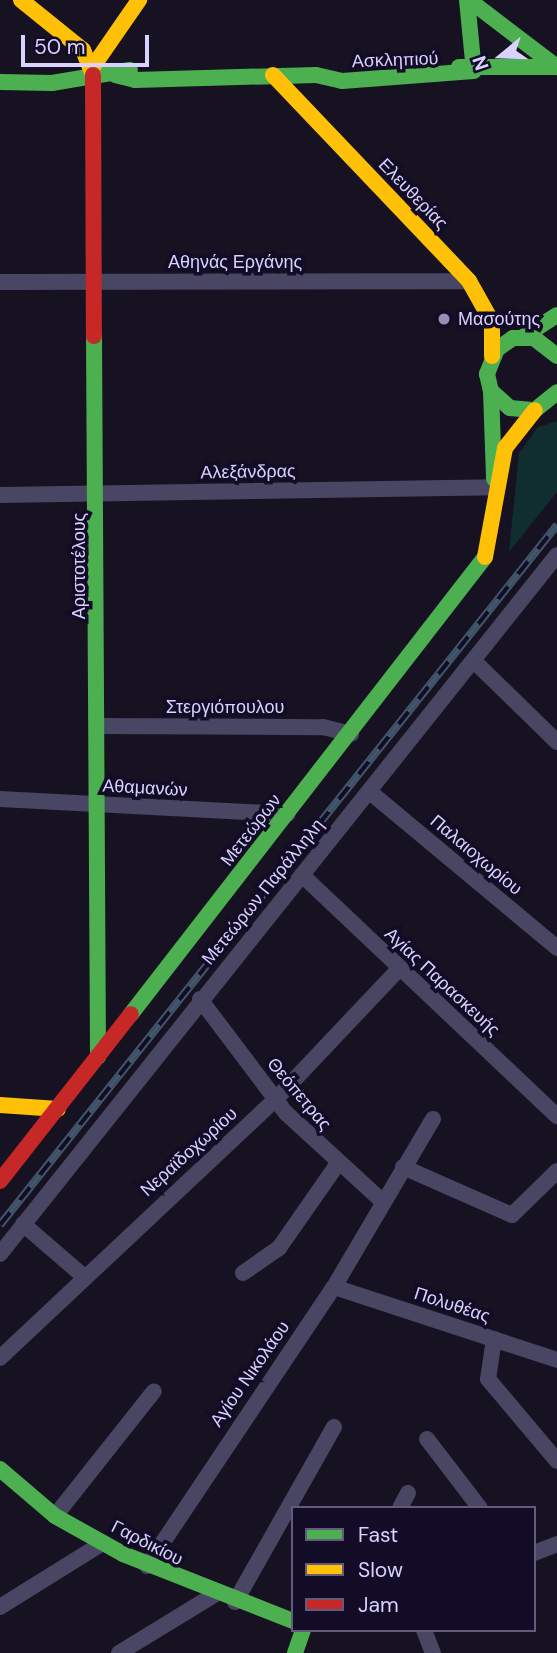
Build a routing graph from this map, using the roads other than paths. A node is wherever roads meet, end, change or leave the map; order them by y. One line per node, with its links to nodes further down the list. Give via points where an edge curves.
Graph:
1 (21, 0): 6 (main road, via 83,50)
2 (139, 0): 6 (main road)
3 (468, 0): 4 (main road); 7 (main road)
4 (557, 67): 8 (main road, Ασκληπιού)
5 (0, 69): 10 (main road, Ασκληπιού)
6 (93, 71): 9 (main road, Ασκληπιού, via 115,75 240,67); 10 (main road, Ασκληπιού); 13 (main road, Αριστοτέλους)
7 (474, 71): 8 (main road, Ασκληπιού); 9 (main road, Ασκληπιού, via 342,81 316,75)
8 (502, 71): 12 (main road, Ασκληπιού)
9 (273, 75): 14 (main road, Ελευθερίας)
10 (69, 76): 11 (main road, Ασκληπιού, via 52,83)
11 (0, 82)
12 (557, 82)
13 (96, 281): 14 (street, Αθηνάς Εργάνης); 15 (street, Αθηνάς Εργάνης); 24 (main road, Αριστοτέλους)
14 (469, 281): 18 (main road, Ελευθερίας, via 492,322)
15 (0, 282)
16 (557, 315): 17 (main road)
17 (523, 337): 18 (main road); 19 (main road, via 544,342)
18 (492, 356): 20 (main road, Ελευθερίας)
19 (557, 356)
20 (491, 391): 22 (main road, via 510,408); 23 (main road, Μετεώρων, via 489,445)
21 (557, 392): 22 (main road)
22 (546, 407): 23 (main road, Μετεώρων, via 513,432)
23 (496, 488): 24 (street, Αλεξάνδρας); 30 (main road, Μετεώρων, via 489,555)
24 (98, 493): 25 (street, Αλεξάνδρας); 29 (main road, Αριστοτέλους)
25 (0, 495)
26 (557, 555): 27 (street, Μετεώρων Παράλληλη)
27 (552, 574): 28 (street, Μετεώρων Παράλληλη)
28 (474, 661): 31 (street); 32 (street, Μετεώρων Παράλληλη)
29 (99, 726): 30 (street, Στεργιόπουλου, via 323,727); 34 (main road, Αριστοτέλους)
30 (351, 734): 35 (main road, Μετεώρων)
31 (557, 741)
32 (370, 792): 36 (street, Μετεώρων Παράλληλη); 37 (street, Παλαιοχωρίου)
33 (0, 799): 34 (street, Αθαμανών)
34 (99, 805): 35 (street, Αθαμανών); 40 (main road, Αριστοτέλους)
35 (288, 814): 40 (main road, Μετεώρων)
36 (302, 875): 38 (street, Αγίας Παρασκευής); 39 (street, Μετεώρων Παράλληλη)
37 (557, 948)
38 (399, 969): 41 (street, Νεραϊδοχωρίου); 44 (street, Αγίας Παρασκευής)
39 (200, 999): 41 (street, Θεόπετρας); 51 (street, Μετεώρων Παράλληλη)
40 (98, 1057): 43 (main road, Μετεώρων)
41 (276, 1100): 46 (street, Θεόπετρας); 54 (street, Νεραϊδοχωρίου)
42 (0, 1105): 43 (main road)
43 (58, 1109): 49 (main road, Μετεώρων)
44 (557, 1116)
45 (433, 1119): 47 (street, Αγίου Νικολάου)
46 (337, 1165): 50 (street, Θεόπετρας); 53 (street, via 279,1248)
47 (402, 1167): 48 (street, via 512,1215); 50 (street, Αγίου Νικολάου)
48 (557, 1171)
49 (0, 1181)
50 (382, 1201): 55 (street, Αγίου Νικολάου)
51 (23, 1224): 52 (street, Μετεώρων Παράλληλη); 54 (street)
52 (0, 1254)
53 (243, 1273)
54 (82, 1275): 57 (street, Νεραϊδοχωρίου)
55 (334, 1287): 56 (street, Πολυθέας); 69 (street, Αγίου Νικολάου)
56 (494, 1339): 58 (street, Πολυθέας); 62 (street, via 488,1379)
57 (0, 1358)
58 (557, 1360)
59 (154, 1391): 65 (street)
60 (334, 1427): 71 (street)
61 (427, 1439): 64 (street)
62 (557, 1461)
63 (0, 1469): 65 (main road, Γαρδικίου)
64 (478, 1506)
65 (55, 1516): 66 (main road, Γαρδικίου)
66 (103, 1543): 69 (main road, Γαρδικίου); 72 (street)
67 (557, 1544): 68 (street)
68 (536, 1551)
69 (147, 1566): 70 (main road, Γαρδικίου)
70 (214, 1595): 71 (main road, Γαρδικίου); 76 (street)
71 (234, 1602): 73 (main road, Γαρδικίου)
72 (0, 1607)
73 (291, 1620)
74 (302, 1632): 77 (main road)
75 (425, 1632): 78 (street)
76 (119, 1653)
77 (295, 1653)
78 (433, 1653)

